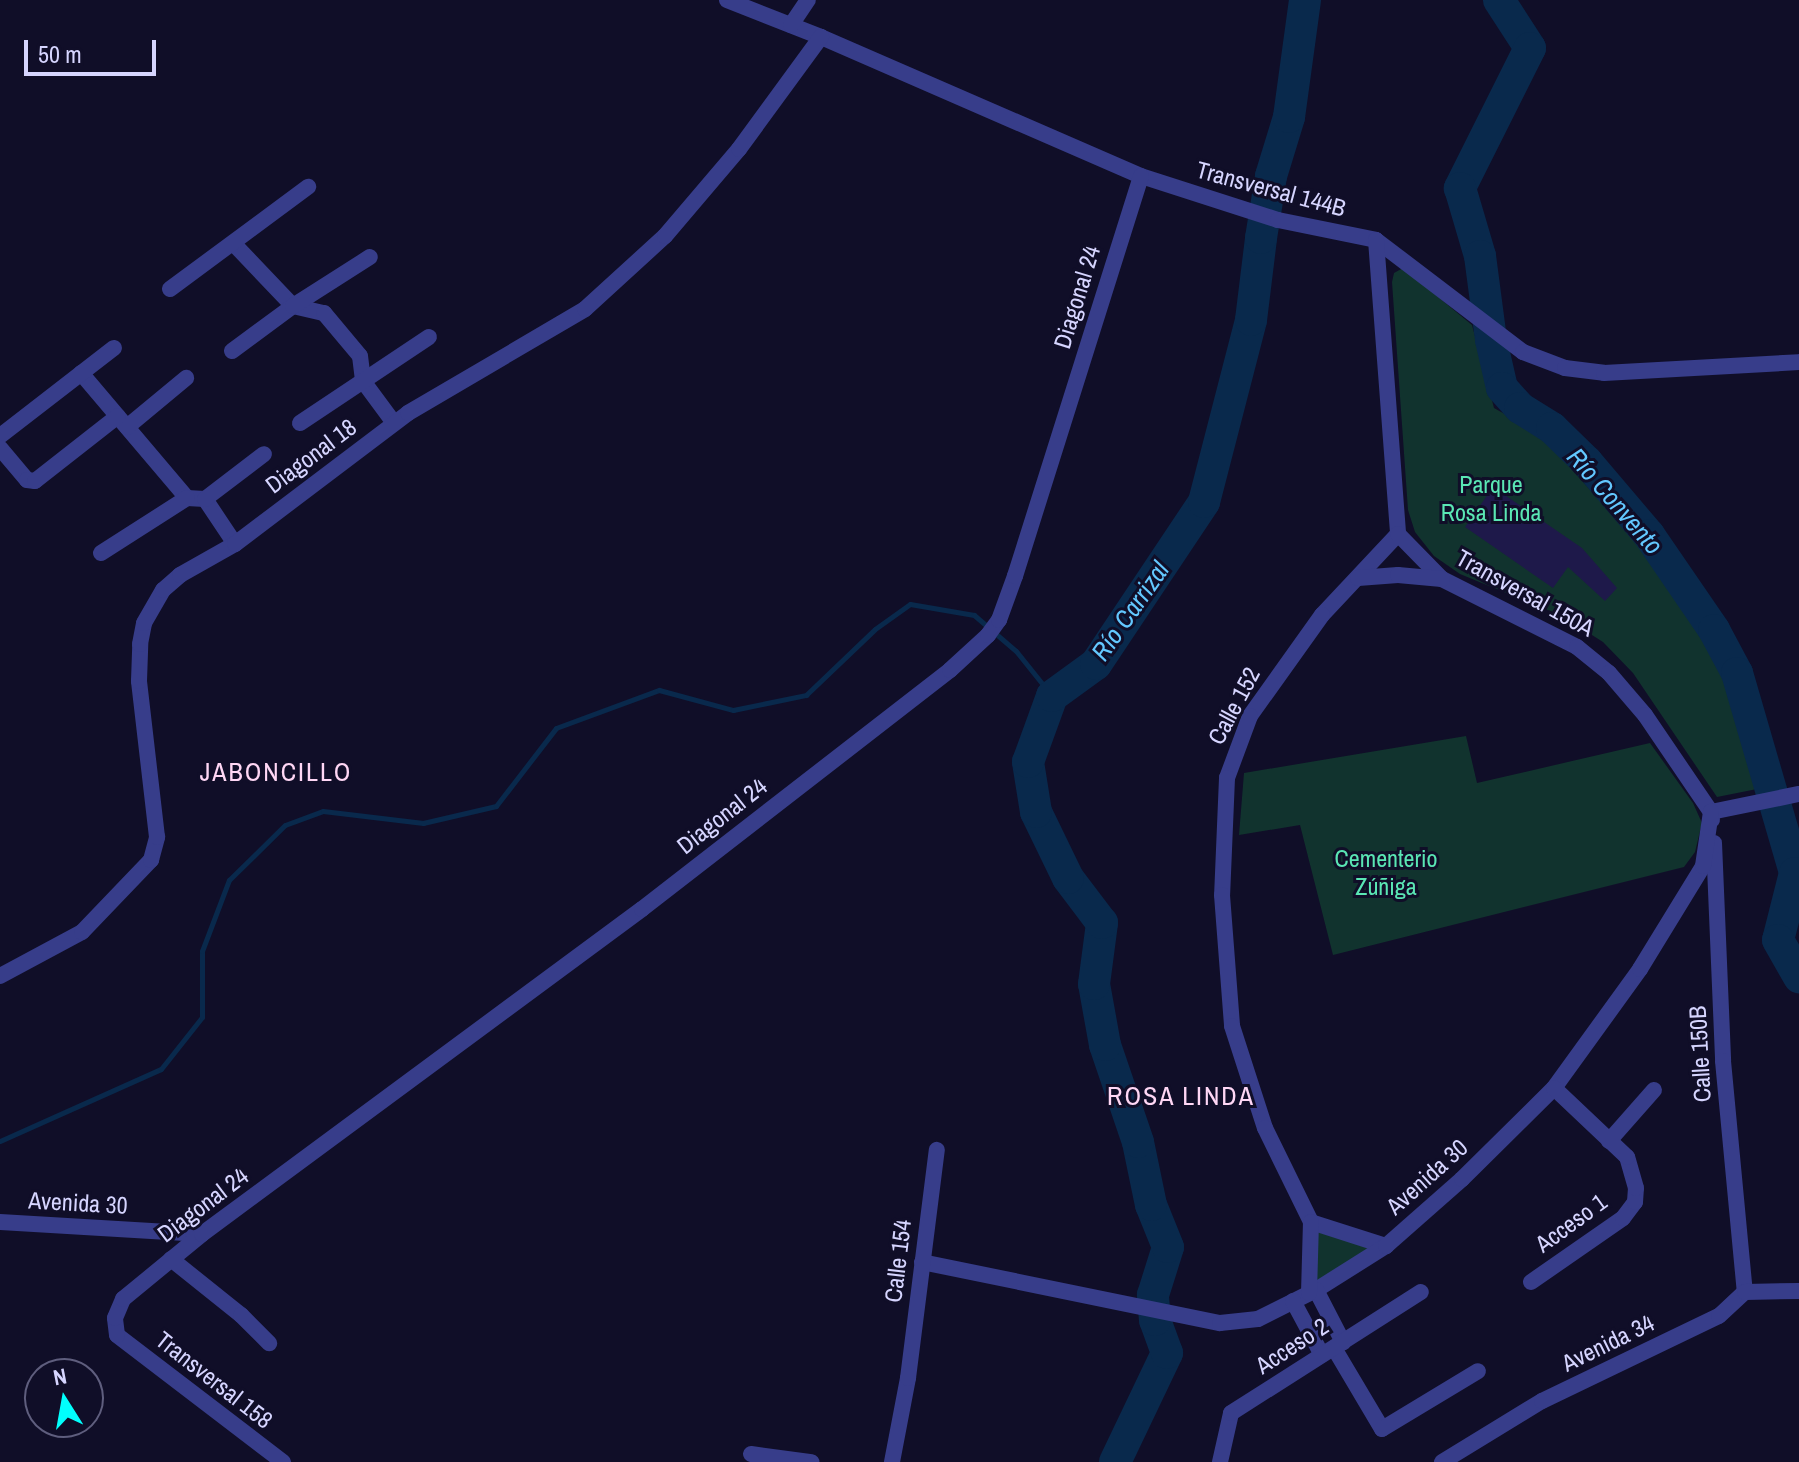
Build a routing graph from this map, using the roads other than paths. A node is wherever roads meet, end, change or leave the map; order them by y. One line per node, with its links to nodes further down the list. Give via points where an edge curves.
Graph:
1 (727, 0): 3 (street, Transversal 144B)
2 (808, 0): 3 (street)
3 (791, 25): 4 (street, Transversal 144B)
4 (821, 37): 5 (street, Transversal 144B); 21 (street, Diagonal 18, via 739,149 665,236 585,309)
5 (1141, 176): 7 (street, Transversal 144B, via 1230,207); 41 (street, Diagonal 24, via 1015,576 988,635 950,670 524,999)
6 (308, 187): 8 (street)
7 (1376, 240): 15 (street, Transversal 144B, via 1523,352 1565,368 1604,373); 27 (street)
8 (233, 243): 10 (street); 11 (street)
9 (370, 257): 11 (street)
10 (170, 289)
11 (293, 306): 14 (street); 18 (street, via 324,313 360,356)
12 (429, 337): 18 (street)
13 (114, 348): 16 (street)
14 (232, 351)
15 (1799, 362)
16 (81, 373): 19 (street); 22 (street)
17 (186, 378): 19 (street)
18 (363, 381): 20 (street); 21 (street)
19 (123, 421): 23 (street, via 35,481 27,480); 25 (street)
20 (300, 423)
21 (394, 423): 28 (street, Diagonal 18)
22 (0, 436)
23 (0, 448)
24 (264, 454): 26 (street)
25 (187, 498): 26 (street); 29 (street)
26 (205, 499): 28 (street)
27 (1398, 534): 30 (street, Calle 152); 31 (street, Transversal 150A)
28 (235, 544): 34 (street, Diagonal 18, via 171,583 144,623 139,681 157,837 151,860 82,932)
29 (101, 553)
30 (1358, 578): 31 (street); 40 (street, Calle 152, via 1322,615 1259,699 1234,754 1224,810 1223,945 1232,1026 1265,1128)
31 (1442, 579): 33 (street, Transversal 150A, via 1593,659 1628,691)
32 (1796, 794): 33 (street)
33 (1711, 812): 35 (street, Avenida 30, via 1706,857 1680,906); 49 (street, Calle 150B, via 1723,1061)
34 (0, 976)
35 (1554, 1088): 37 (street, Acceso 1); 42 (street, Avenida 30)
36 (1654, 1090): 37 (street)
37 (1609, 1141): 45 (street, Acceso 1, via 1627,1157 1635,1202 1623,1218)
38 (937, 1150): 44 (street, Calle 154)
39 (0, 1222): 41 (street, Avenida 30)
40 (1311, 1222): 42 (street); 46 (street, Calle 152)
41 (202, 1234): 43 (street, Diagonal 24)
42 (1386, 1246): 46 (street, Avenida 30)
43 (171, 1259): 51 (street, Diagonal 24, via 123,1299 115,1318); 52 (street)
44 (922, 1262): 50 (street, Avenida 30, via 1220,1323 1247,1322); 59 (street, Calle 154)
45 (1531, 1282)
46 (1313, 1291): 50 (street, Avenida 30); 53 (street)
47 (1799, 1291): 49 (street)
48 (1421, 1292): 53 (street, Acceso 2)
49 (1745, 1292): 61 (street, Avenida 34, via 1719,1316 1542,1401)
50 (1293, 1301): 53 (street)
51 (117, 1335): 56 (street, Transversal 158)
52 (269, 1343)
53 (1333, 1348): 54 (street, via 1382,1429); 60 (street, Acceso 2, via 1231,1413)
54 (1478, 1371)
55 (751, 1454): 57 (street)
56 (283, 1462)
57 (804, 1462): 58 (street)
58 (811, 1462)
59 (892, 1462)
60 (1220, 1462)
61 (1442, 1462)

